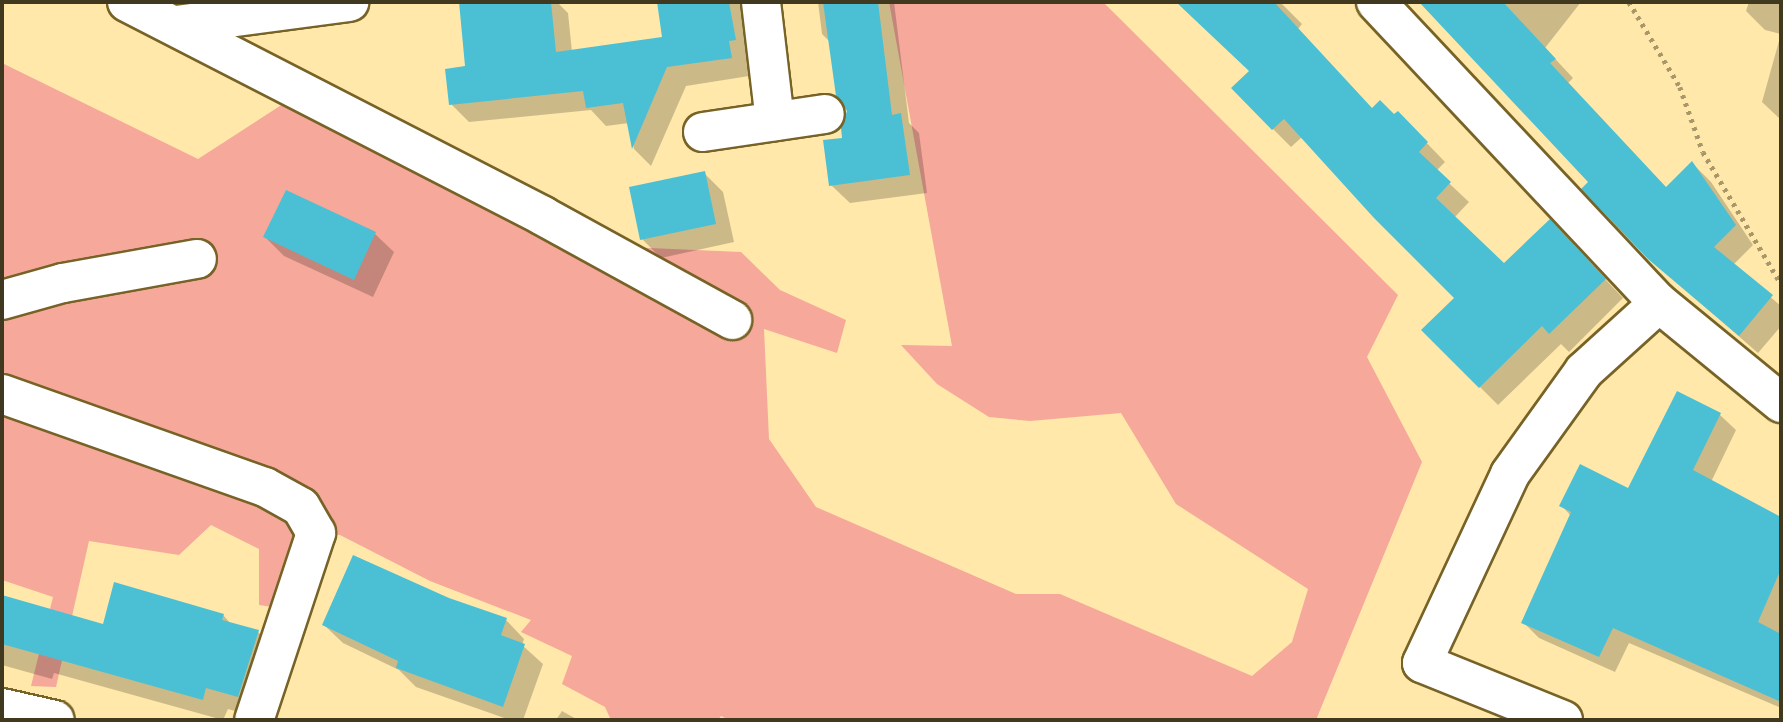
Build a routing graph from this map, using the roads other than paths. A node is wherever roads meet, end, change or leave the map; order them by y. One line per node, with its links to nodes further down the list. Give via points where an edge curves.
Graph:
1 (127, 2): 5 (street)
2 (349, 2): 5 (street)
3 (761, 2): 7 (street)
4 (1376, 2): 11 (street)
5 (176, 25): 12 (street)
6 (825, 114): 7 (street)
7 (775, 121): 8 (street)
8 (704, 132)
9 (197, 259): 10 (street, via 63,283)
10 (2, 300)
11 (1658, 303): 14 (street); 18 (street, via 1584,371 1510,474 1422,663)
12 (732, 320)
13 (2, 394): 17 (street, via 265,487 301,507 316,533)
14 (1781, 403)
15 (2, 708): 16 (street)
16 (55, 720)
17 (254, 720)
18 (1563, 720)

